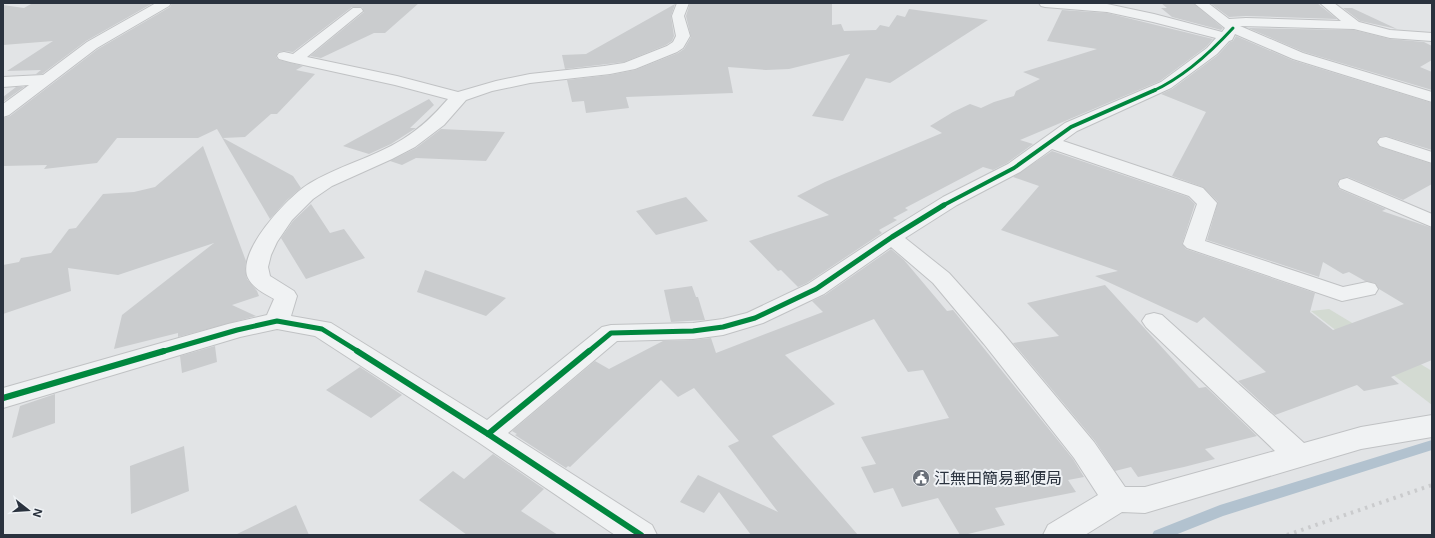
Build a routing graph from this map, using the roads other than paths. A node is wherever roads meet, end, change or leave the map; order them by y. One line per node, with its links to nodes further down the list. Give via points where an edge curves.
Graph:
1 (165, 3): 12 (street, via 92,44)
2 (683, 3): 14 (street, via 678,16 683,36 672,49 660,55 625,67 531,78)
3 (1045, 3): 8 (street, via 1107,8)
4 (1200, 3): 8 (street)
5 (1326, 3): 7 (street)
6 (357, 11): 14 (street, via 289,58)
7 (1354, 25): 8 (street, via 1246,22); 9 (street)
8 (1229, 29): 15 (street, via 1298,56); 17 (street, via 1212,51 1166,85 1071,127)
9 (1390, 34): 10 (street); 11 (street)
10 (1432, 37)
11 (1432, 51)
12 (48, 79): 13 (street); 16 (street)
13 (3, 82)
14 (458, 97): 24 (street, via 438,121 407,144 334,177 312,190 272,232 262,248 257,264 259,277 268,286 286,296)
15 (1432, 97)
16 (3, 112)
17 (1049, 142): 22 (street, via 1014,168 950,201); 23 (street, via 1196,192 1207,203 1194,244 1342,294)
18 (1386, 142): 19 (street)
19 (1432, 158)
20 (1348, 184): 21 (street)
21 (1430, 218)
22 (892, 237): 28 (street, via 816,289 755,318 724,327 693,331 611,333); 30 (street, via 941,278 993,338 1084,450)
23 (1368, 289)
24 (277, 321): 26 (street, via 237,330); 28 (street, via 322,330)
25 (1154, 322): 29 (street)
26 (3, 398)
27 (1432, 426): 29 (street, via 1361,438)
28 (488, 434): 31 (street)
29 (1299, 456): 30 (street, via 1145,500)
30 (1117, 499): 32 (street)
31 (641, 535)
32 (1059, 535)

